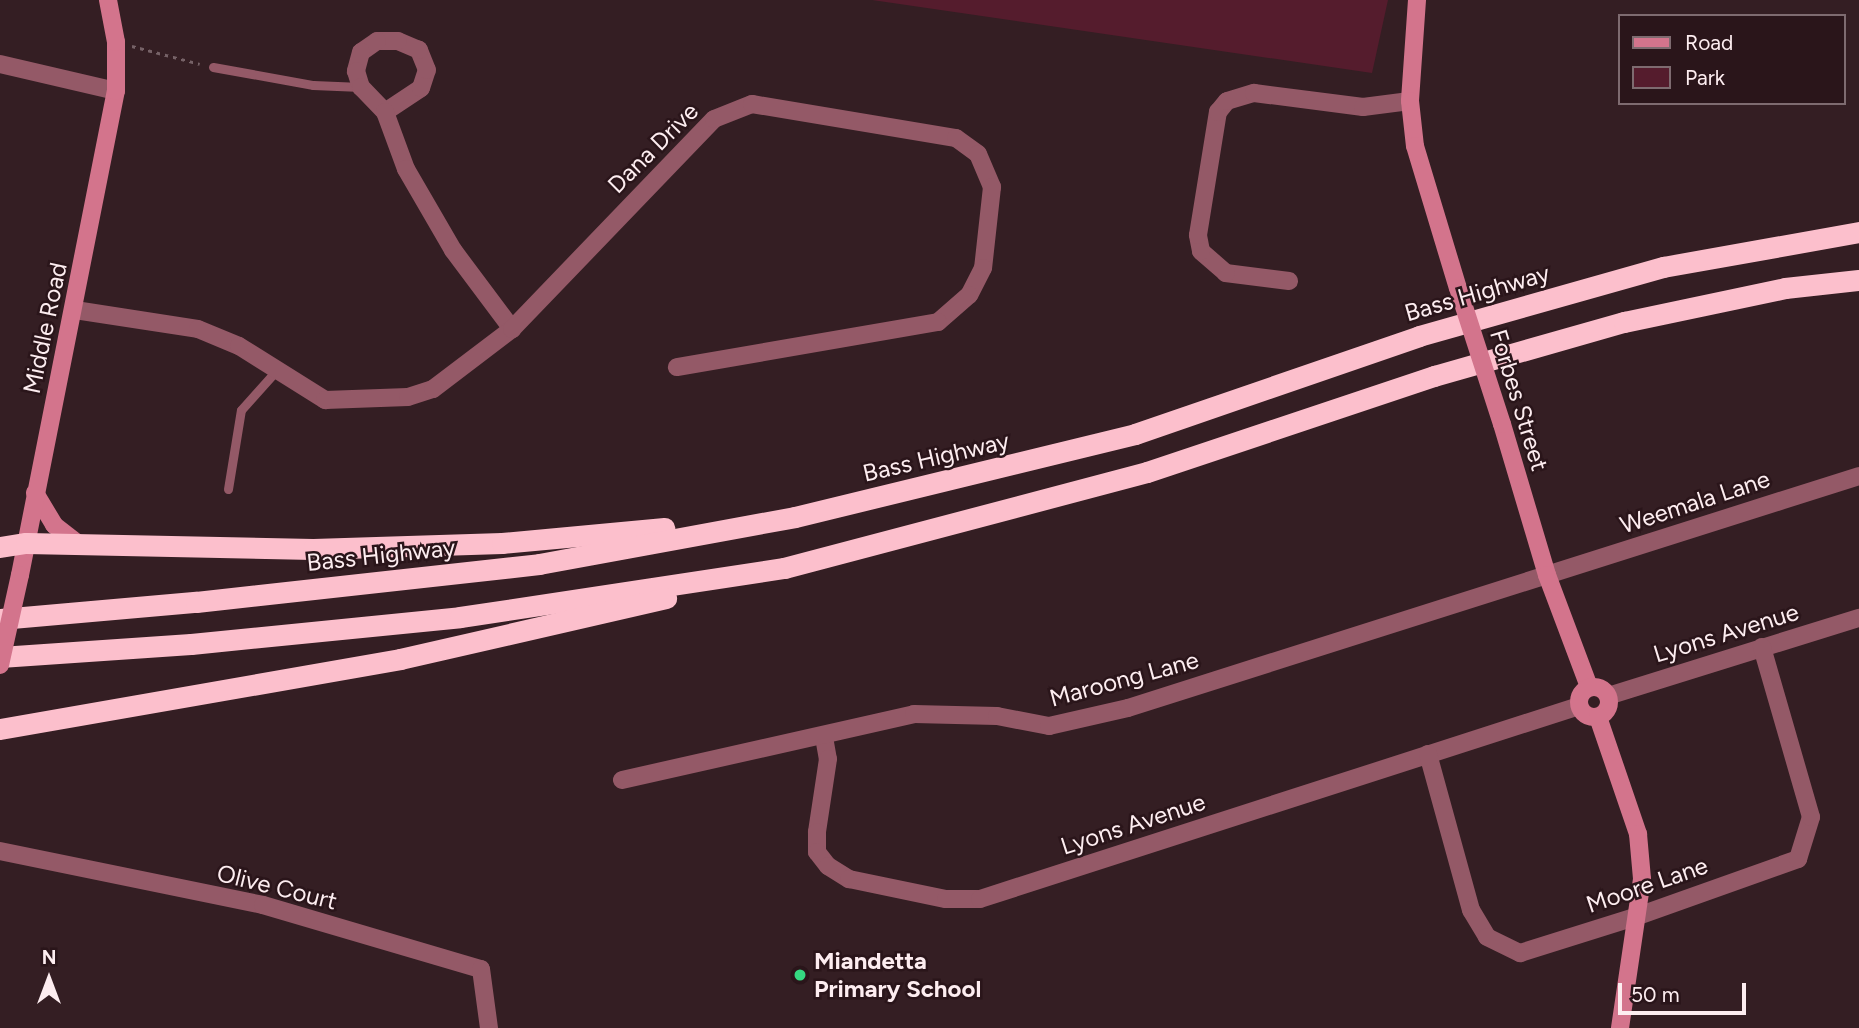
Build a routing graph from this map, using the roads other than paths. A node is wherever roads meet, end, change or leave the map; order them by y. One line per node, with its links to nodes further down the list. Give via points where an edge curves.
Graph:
1 (108, 0): 6 (street, Middle Road, via 116,42)
2 (1417, 0): 7 (street, Forbes Street)
3 (0, 64): 6 (street)
4 (213, 67): 5 (lane, via 313,85)
5 (361, 87): 8 (street); 8 (street, via 356,71 361,52 377,41 398,41 419,50 427,70 421,88)
6 (116, 91): 12 (street, Middle Road)
7 (1410, 101): 11 (street, via 1363,107 1254,93 1227,101 1218,112 1198,235 1201,251 1226,273); 24 (street, Forbes Street, bridge, via 1415,146)
8 (385, 112): 13 (street, via 406,169 446,239)
9 (1859, 232): 19 (highway, Bass Highway, via 1663,267 1419,336 1135,433)
10 (1859, 280): 23 (highway, via 1785,288 1623,322 1434,376 1134,476)
11 (1289, 281)
12 (75, 310): 15 (street, Dana Drive, via 198,329 239,346); 18 (street, Middle Road)
13 (512, 329): 14 (street, Dana Drive, via 713,119 751,104 956,138 978,154 992,187 983,268 969,295 938,322); 15 (street, Dana Drive, via 433,389 408,397 325,400)
14 (677, 367)
15 (275, 372): 17 (lane, via 241,410)
16 (1859, 476): 24 (street, Weemala Lane)
17 (228, 489)
18 (35, 493): 20 (street, Middle Road); 21 (street, via 54,525)
19 (796, 517): 21 (highway, via 502,543 313,549); 25 (highway, Bass Highway, via 539,564 196,603)
20 (26, 543): 21 (highway); 22 (highway); 29 (street, Middle Road, bridge)
21 (81, 546)
22 (0, 547)
23 (784, 568): 28 (highway, via 460,617 191,644); 34 (highway, via 413,656)
24 (1547, 575): 30 (street, Forbes Street); 35 (street, Maroong Lane, via 1128,708 1049,726 997,716 914,714)
25 (0, 618)
26 (1859, 618): 27 (street, Lyons Avenue)
27 (1762, 647): 31 (street, Lyons Avenue); 39 (street, Moore Lane, via 1811,817 1798,859)
28 (0, 657)
29 (0, 665)
30 (1589, 687): 31 (street, via 1602,689); 32 (street, via 1579,697)
31 (1608, 696): 33 (street, via 1606,711)
32 (1579, 706): 33 (street, via 1588,716); 36 (street, Lyons Avenue)
33 (1598, 717): 39 (street, via 1638,834 1642,879)
34 (0, 729)
35 (824, 737): 36 (street, Lyons Avenue, via 828,759 817,852 849,879 946,899 980,899); 37 (street, Maroong Lane)
36 (1428, 754): 39 (street, Moore Lane, via 1471,910 1487,937 1520,953)
37 (622, 780)
38 (0, 851): 40 (street, Olive Court, via 263,905 481,970)
39 (1638, 916): 41 (street)
40 (489, 1028)
41 (1620, 1028)

